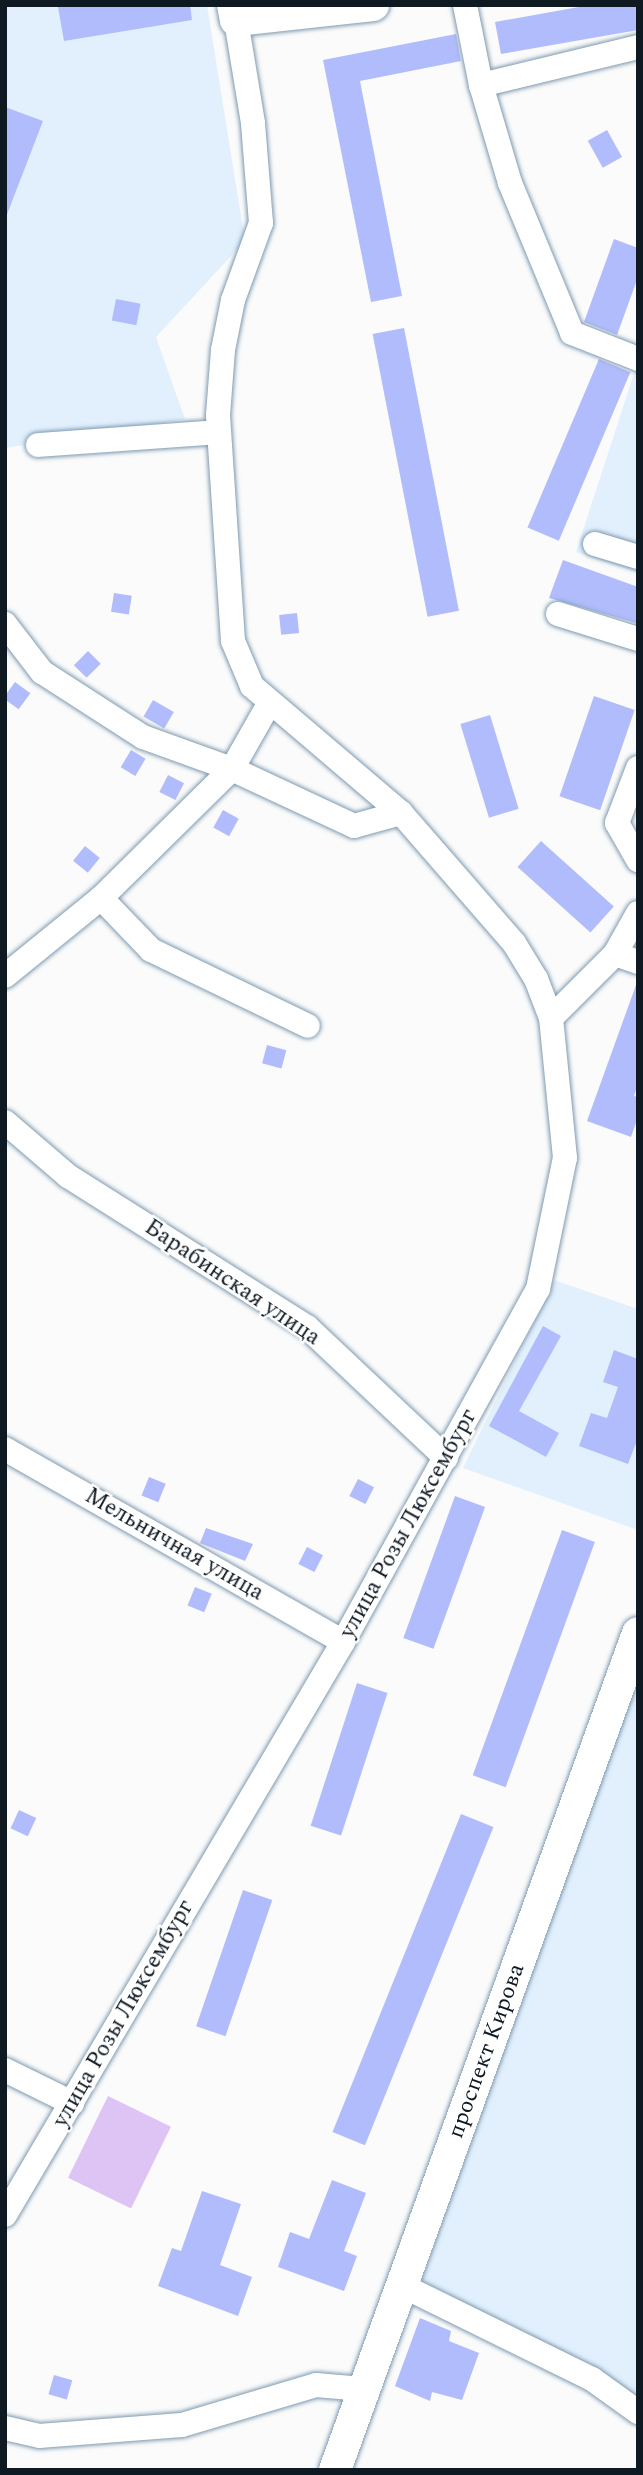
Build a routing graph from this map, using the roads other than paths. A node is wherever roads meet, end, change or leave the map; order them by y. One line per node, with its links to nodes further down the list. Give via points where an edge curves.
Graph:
1 (373, 5): 3 (main road)
2 (465, 5): 5 (street)
3 (235, 12): 7 (street, улица Розы Люксембург, via 253,123 261,223 233,300 223,350)
4 (638, 47): 5 (street)
5 (481, 85): 6 (street, via 510,183 572,333)
6 (638, 359)
7 (219, 432): 8 (street); 14 (street, улица Розы Люксембург, via 233,641 252,686)
8 (38, 445)
9 (595, 544): 10 (street)
10 (638, 557)
11 (558, 614): 13 (street)
12 (5, 624): 16 (street, via 42,672 143,737)
13 (638, 639)
14 (269, 704): 16 (street); 17 (street, улица Розы Люксембург, via 349,765)
15 (638, 768): 18 (street, via 617,823)
16 (232, 769): 17 (street, via 354,826); 19 (street)
17 (401, 813): 23 (street, улица Розы Люксембург, via 514,943 536,979)
18 (638, 860)
19 (101, 898): 22 (street); 24 (street, via 150,950)
20 (638, 913): 21 (street)
21 (627, 958): 23 (street)
22 (5, 976)
23 (551, 1018): 27 (street, улица Розы Люксембург, via 565,1158 555,1226 538,1289)
24 (308, 1026)
25 (5, 1122): 27 (street, Барабинская улица, via 68,1176 307,1328)
26 (5, 1449): 29 (street, Мельничная улица)
27 (446, 1458): 29 (street, улица Розы Люксембург)
28 (638, 1633): 33 (main road, проспект Кирова)
29 (343, 1642): 31 (street, улица Розы Люксембург)
30 (5, 2070): 31 (street)
31 (72, 2103): 32 (street, улица Розы Люксембург)
32 (5, 2215)
33 (403, 2286): 34 (main road, проспект Кирова); 35 (street, via 592,2379)
34 (363, 2389): 36 (street, via 316,2385 182,2425 39,2436); 37 (main road, проспект Кирова)
35 (638, 2412)
36 (5, 2428)
37 (335, 2470)

